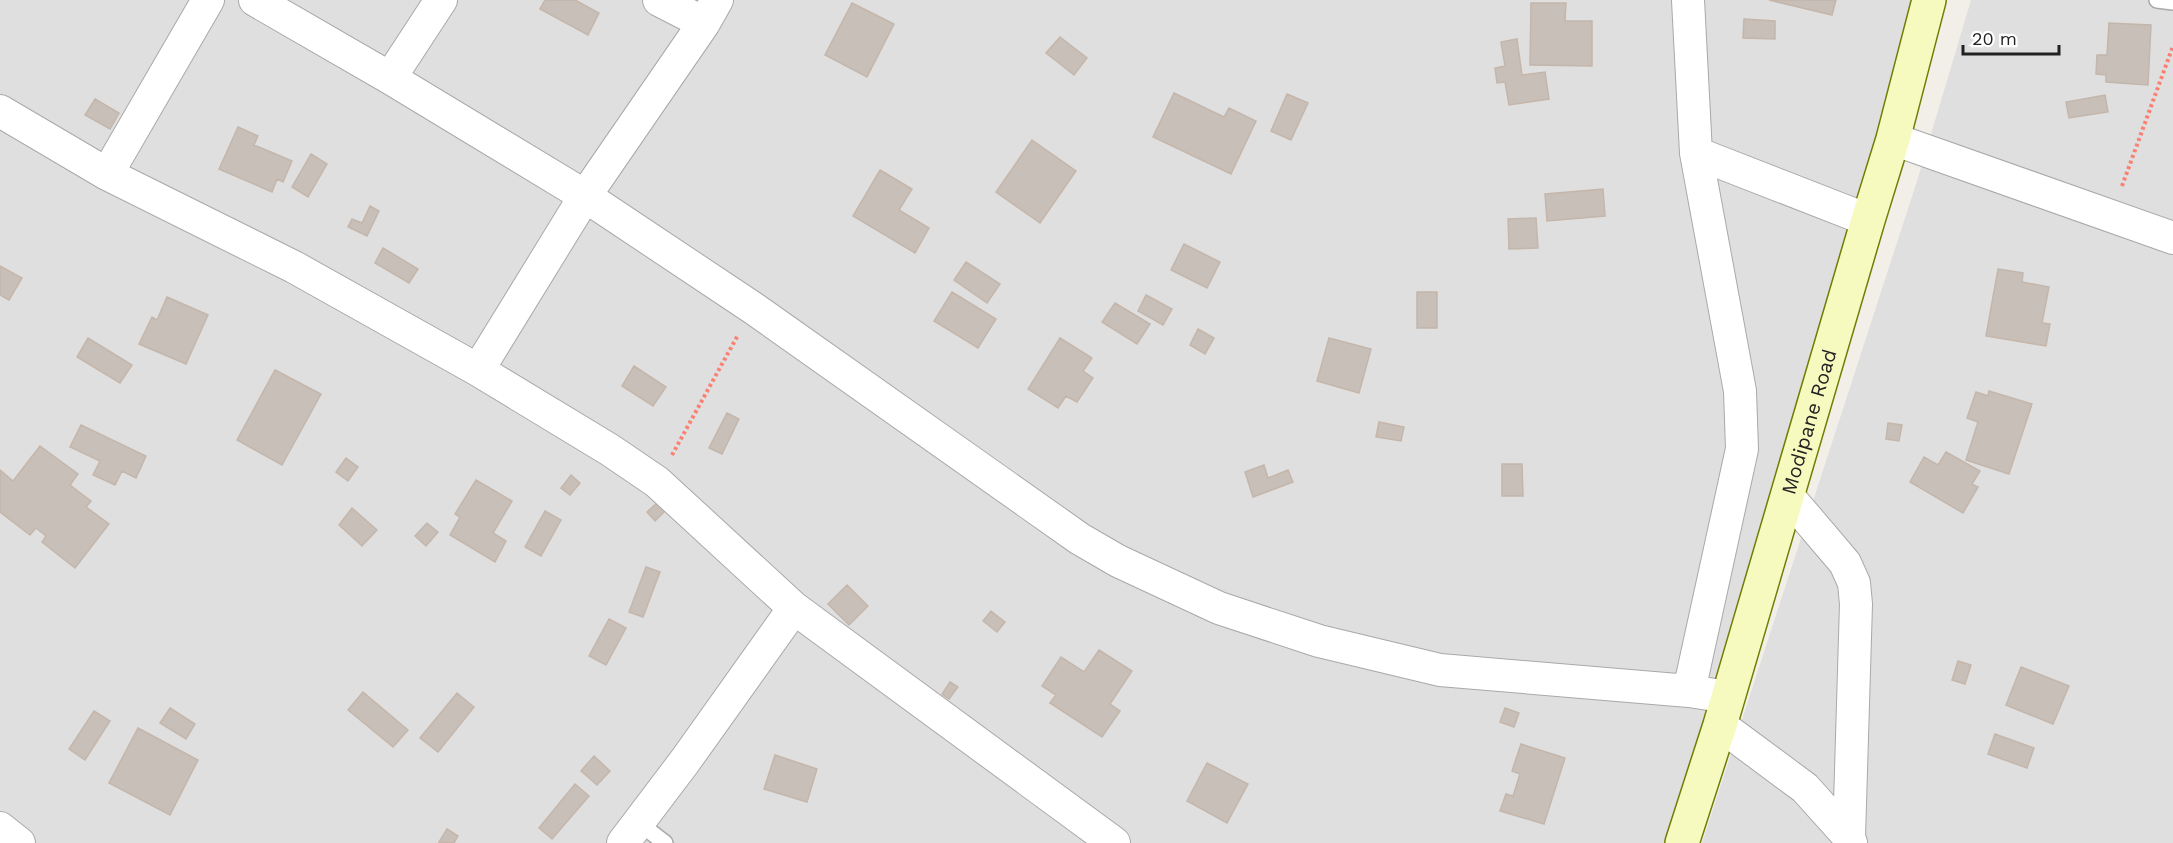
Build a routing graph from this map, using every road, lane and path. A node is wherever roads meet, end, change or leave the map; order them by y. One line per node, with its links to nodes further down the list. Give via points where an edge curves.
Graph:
1 (208, 0): 15 (street)
2 (255, 0): 11 (street)
3 (441, 0): 11 (street)
4 (659, 0): 9 (street)
5 (1688, 0): 14 (street)
6 (1929, 0): 13 (main road, Modipane Road)
7 (2157, 0): 8 (lane)
8 (2173, 2)
9 (710, 12): 16 (street)
10 (2173, 46): 17 (path)
11 (390, 78): 16 (street)
12 (0, 111): 15 (street)
13 (1893, 139): 17 (street); 18 (main road, Modipane Road)
14 (1696, 153): 18 (street); 25 (street, via 1740,391 1742,449)
15 (107, 174): 21 (street, via 294,267)
16 (585, 196): 20 (street); 21 (street)
17 (2112, 215): 19 (street)
18 (1868, 220): 23 (main road, Modipane Road)
19 (2173, 238)
20 (753, 308): 22 (path); 25 (street, via 1080,539 1219,608 1319,641 1440,670)
21 (478, 370): 22 (street)
22 (657, 482): 24 (street)
23 (1788, 496): 26 (main road, Modipane Road); 29 (street, via 1845,563 1854,584)
24 (794, 608): 28 (street); 32 (street)
25 (1689, 691): 26 (street)
26 (1724, 711): 29 (street, via 1805,788); 33 (main road, Modipane Road)
27 (0, 828): 30 (street)
28 (631, 833): 31 (lane)
29 (1850, 840)
30 (19, 843)
31 (665, 843)
32 (1114, 843)
33 (1682, 843)

